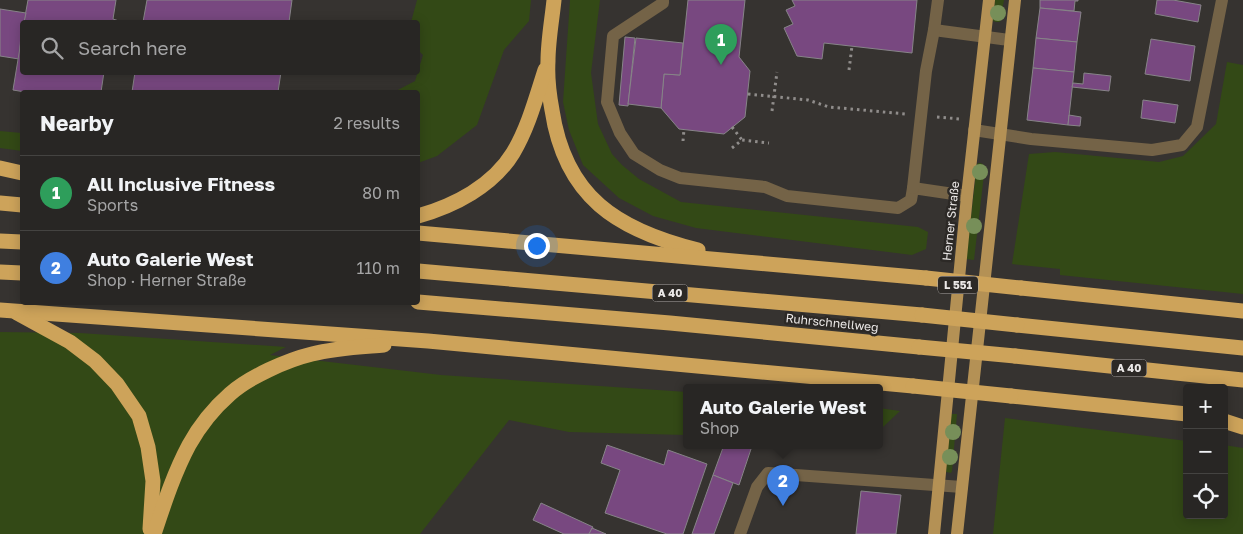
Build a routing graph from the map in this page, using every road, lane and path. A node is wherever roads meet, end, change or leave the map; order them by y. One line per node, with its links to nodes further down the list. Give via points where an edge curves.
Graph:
1 (554, 0): 11 (highway)
2 (938, 0): 7 (lane)
3 (989, 0): 8 (main road, Herner Straße / L 551)
4 (1015, 0): 9 (main road, L 551)
5 (1222, 0): 21 (lane, via 1197,127 1182,145 1152,150)
6 (664, 1): 28 (lane, via 613,36 607,102 620,133 634,154 680,178 765,186 788,196 898,208 910,200)
7 (934, 30): 8 (lane); 17 (lane)
8 (985, 36): 9 (lane); 18 (main road, Herner Straße / L 551)
9 (1009, 40): 21 (main road, L 551)
10 (852, 46): 12 (path)
11 (548, 62): 32 (highway, via 525,130 495,175 472,194); 36 (highway, via 553,122 563,157 596,203 637,230 663,240)
12 (849, 70)
13 (776, 72): 15 (path)
14 (748, 94): 15 (path)
15 (774, 96): 16 (path); 17 (path, via 808,100 829,107)
16 (772, 111)
17 (921, 115): 18 (path); 28 (lane)
18 (975, 125): 21 (lane); 29 (main road, Herner Straße / L 551)
19 (732, 127): 22 (path)
20 (684, 129): 23 (path)
21 (1000, 134): 52 (main road, L 551)
22 (742, 140): 24 (path); 25 (path)
23 (683, 141)
24 (769, 143)
25 (732, 148)
26 (0, 168): 27 (highway)
27 (20, 173)
28 (913, 188): 29 (lane)
29 (967, 196): 51 (main road, Herner Straße / L 551)
30 (0, 203): 31 (highway)
31 (20, 205)
32 (420, 215)
33 (420, 233): 36 (highway)
34 (0, 241): 35 (highway)
35 (20, 242)
36 (765, 263): 42 (highway, bridge)
37 (0, 272): 39 (highway)
38 (420, 272): 44 (highway, Ruhrschnellweg / A 40, bridge, via 922,315)
39 (20, 273)
40 (420, 302): 45 (highway, Ruhrschnellweg / A 40, bridge, via 670,323)
41 (7, 311): 43 (highway); 53 (highway, via 70,342 95,361 117,384 138,416 148,447 153,481)
42 (1243, 311)
43 (428, 341): 46 (highway, bridge); 54 (highway, via 339,348 312,354 274,368 230,394 207,418 189,444 172,480)
44 (1243, 348)
45 (1243, 380)
46 (1183, 414)
47 (1228, 419): 48 (highway)
48 (1243, 420)
49 (1228, 421): 50 (highway)
50 (1243, 428)
51 (938, 485): 52 (lane); 55 (lane, via 768,473 756,487); 56 (main road, Herner Straße / L 551)
52 (962, 487): 57 (main road, L 551)
53 (149, 534)
54 (154, 534)
55 (740, 534)
56 (934, 534)
57 (957, 534)

